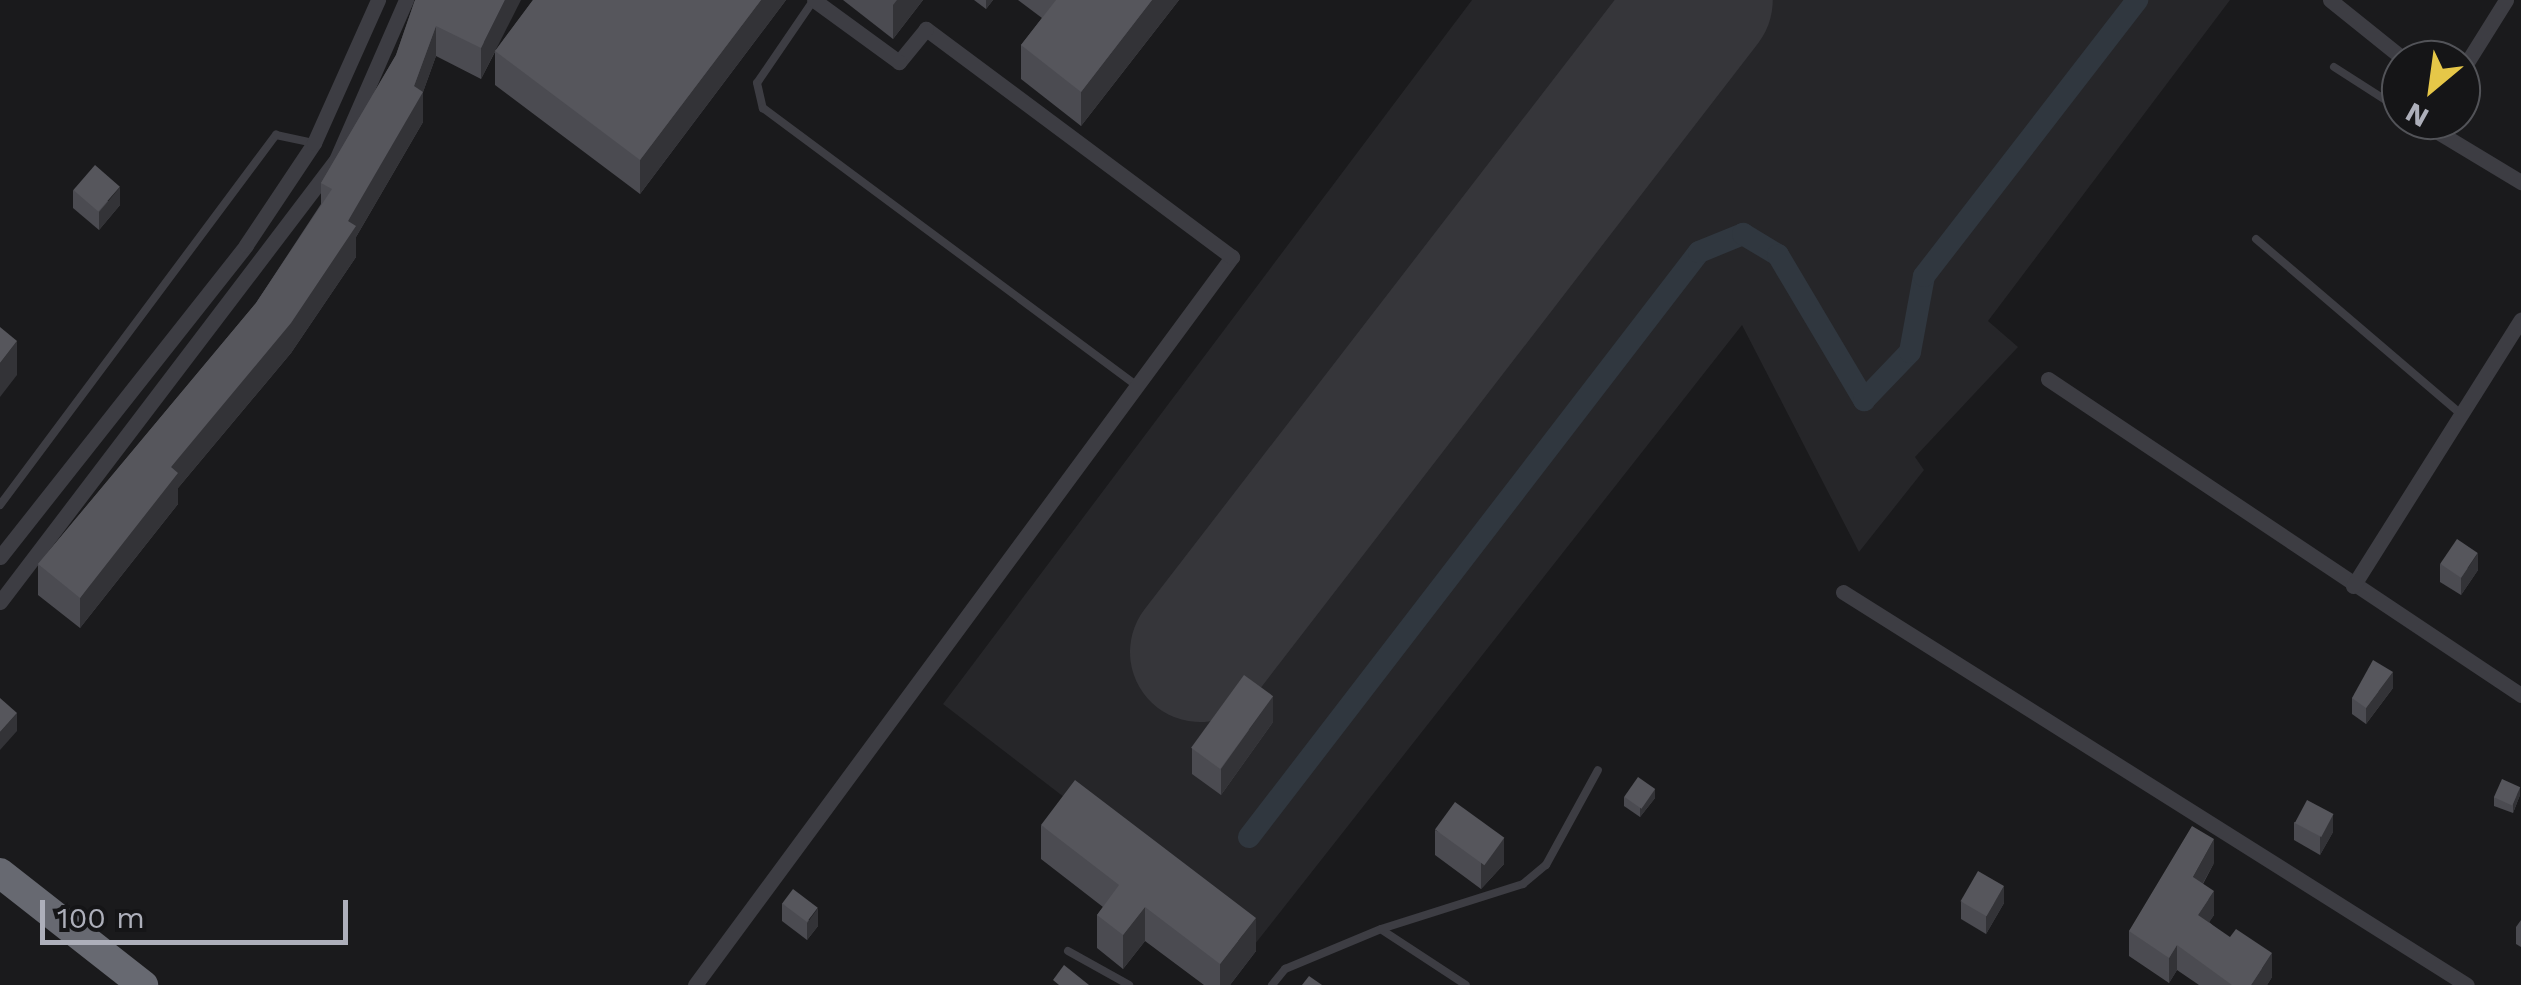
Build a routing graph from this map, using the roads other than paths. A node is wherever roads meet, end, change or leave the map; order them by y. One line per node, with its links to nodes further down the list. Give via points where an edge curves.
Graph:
1 (378, 0): 11 (street)
2 (406, 0): 12 (street)
3 (814, 0): 17 (lane, via 757,83 764,108); 17 (street, via 898,62 926,29 1232,257)
4 (2330, 0): 7 (street)
5 (2506, 0): 6 (street)
6 (2481, 40)
7 (2381, 41)
8 (2334, 67): 9 (lane)
9 (2381, 97)
10 (2456, 140): 13 (street)
11 (314, 143): 12 (street); 19 (lane, via 276,136); 20 (street, via 246,246)
12 (336, 160): 23 (street)
13 (2520, 179)
14 (2256, 239): 18 (lane)
15 (2521, 318): 18 (street)
16 (2048, 378): 21 (street)
17 (1138, 387): 30 (street)
18 (2461, 414): 21 (street)
19 (0, 505)
20 (0, 557)
21 (2353, 586): 24 (street)
22 (1843, 592): 34 (street)
23 (0, 602)
24 (2521, 695)
25 (1598, 770): 27 (lane, via 1546,865 1522,884)
26 (0, 873): 29 (highway)
27 (1381, 930): 32 (lane, via 1284,969); 33 (lane)
28 (1068, 951): 31 (lane)
29 (143, 985)
30 (695, 985)
31 (1128, 985)
32 (1272, 985)
33 (1466, 985)
34 (2467, 985)

